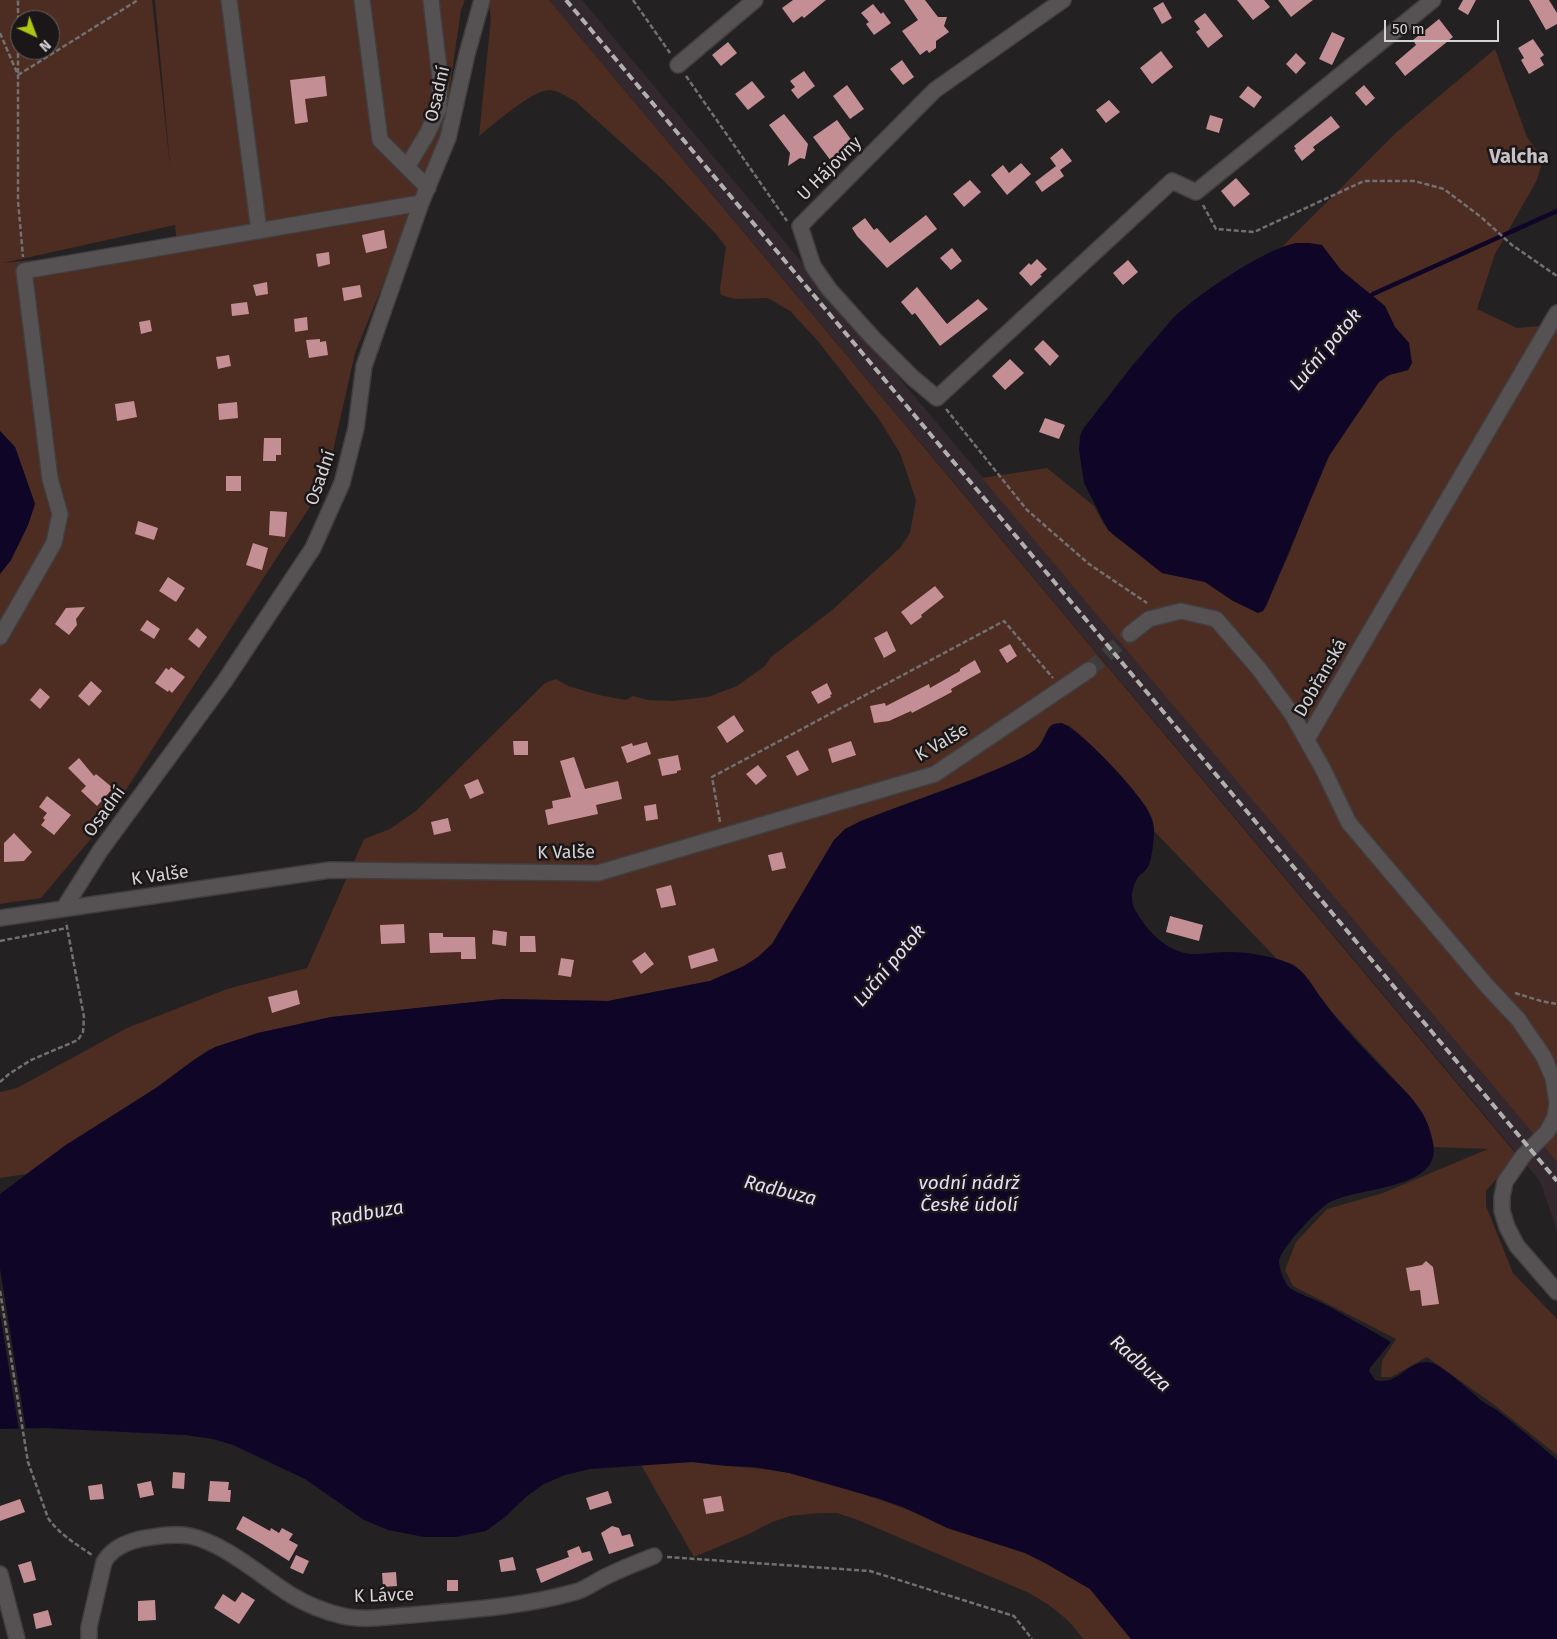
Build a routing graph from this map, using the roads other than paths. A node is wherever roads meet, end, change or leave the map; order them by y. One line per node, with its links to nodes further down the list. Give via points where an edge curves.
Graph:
1 (229, 0): 12 (street)
2 (362, 0): 9 (street, via 380,140)
3 (431, 0): 9 (street, via 440,78 439,108)
4 (482, 0): 10 (street, Osadní, via 448,138)
5 (755, 0): 8 (street)
6 (1063, 0): 7 (street, U Hájovny, via 935,90 800,226 814,266 829,289 913,378 937,398 1172,181 1196,192)
7 (1433, 0)
8 (678, 65)
9 (407, 167): 10 (street)
10 (428, 188): 11 (street, Osadní)
11 (421, 203): 12 (street); 18 (street, Osadní, via 364,366 356,428 342,482 314,548 224,682 100,851)
12 (259, 231): 15 (street, via 24,271 50,479 60,514 54,543)
13 (1557, 313): 17 (street, Dobřanská)
14 (1130, 634): 17 (street, via 1149,619 1181,611 1216,619 1259,669)
15 (0, 637)
16 (1089, 670): 18 (street, K Valše, via 935,774 598,873 330,870)
17 (1307, 739): 20 (street, Dobřanská, via 1349,823 1518,1019 1544,1057 1557,1102 1555,1117 1548,1132 1524,1156 1505,1182 1502,1211 1517,1246)
18 (64, 908): 19 (street, K Valše)
19 (0, 918)
20 (1557, 1292)
21 (654, 1556): 24 (street, K Lávce, via 577,1591 550,1597 498,1607 374,1617 344,1616 303,1601 203,1540 178,1535 137,1539 113,1551 104,1562)
22 (0, 1574): 23 (street)
23 (17, 1639)
24 (89, 1639)

